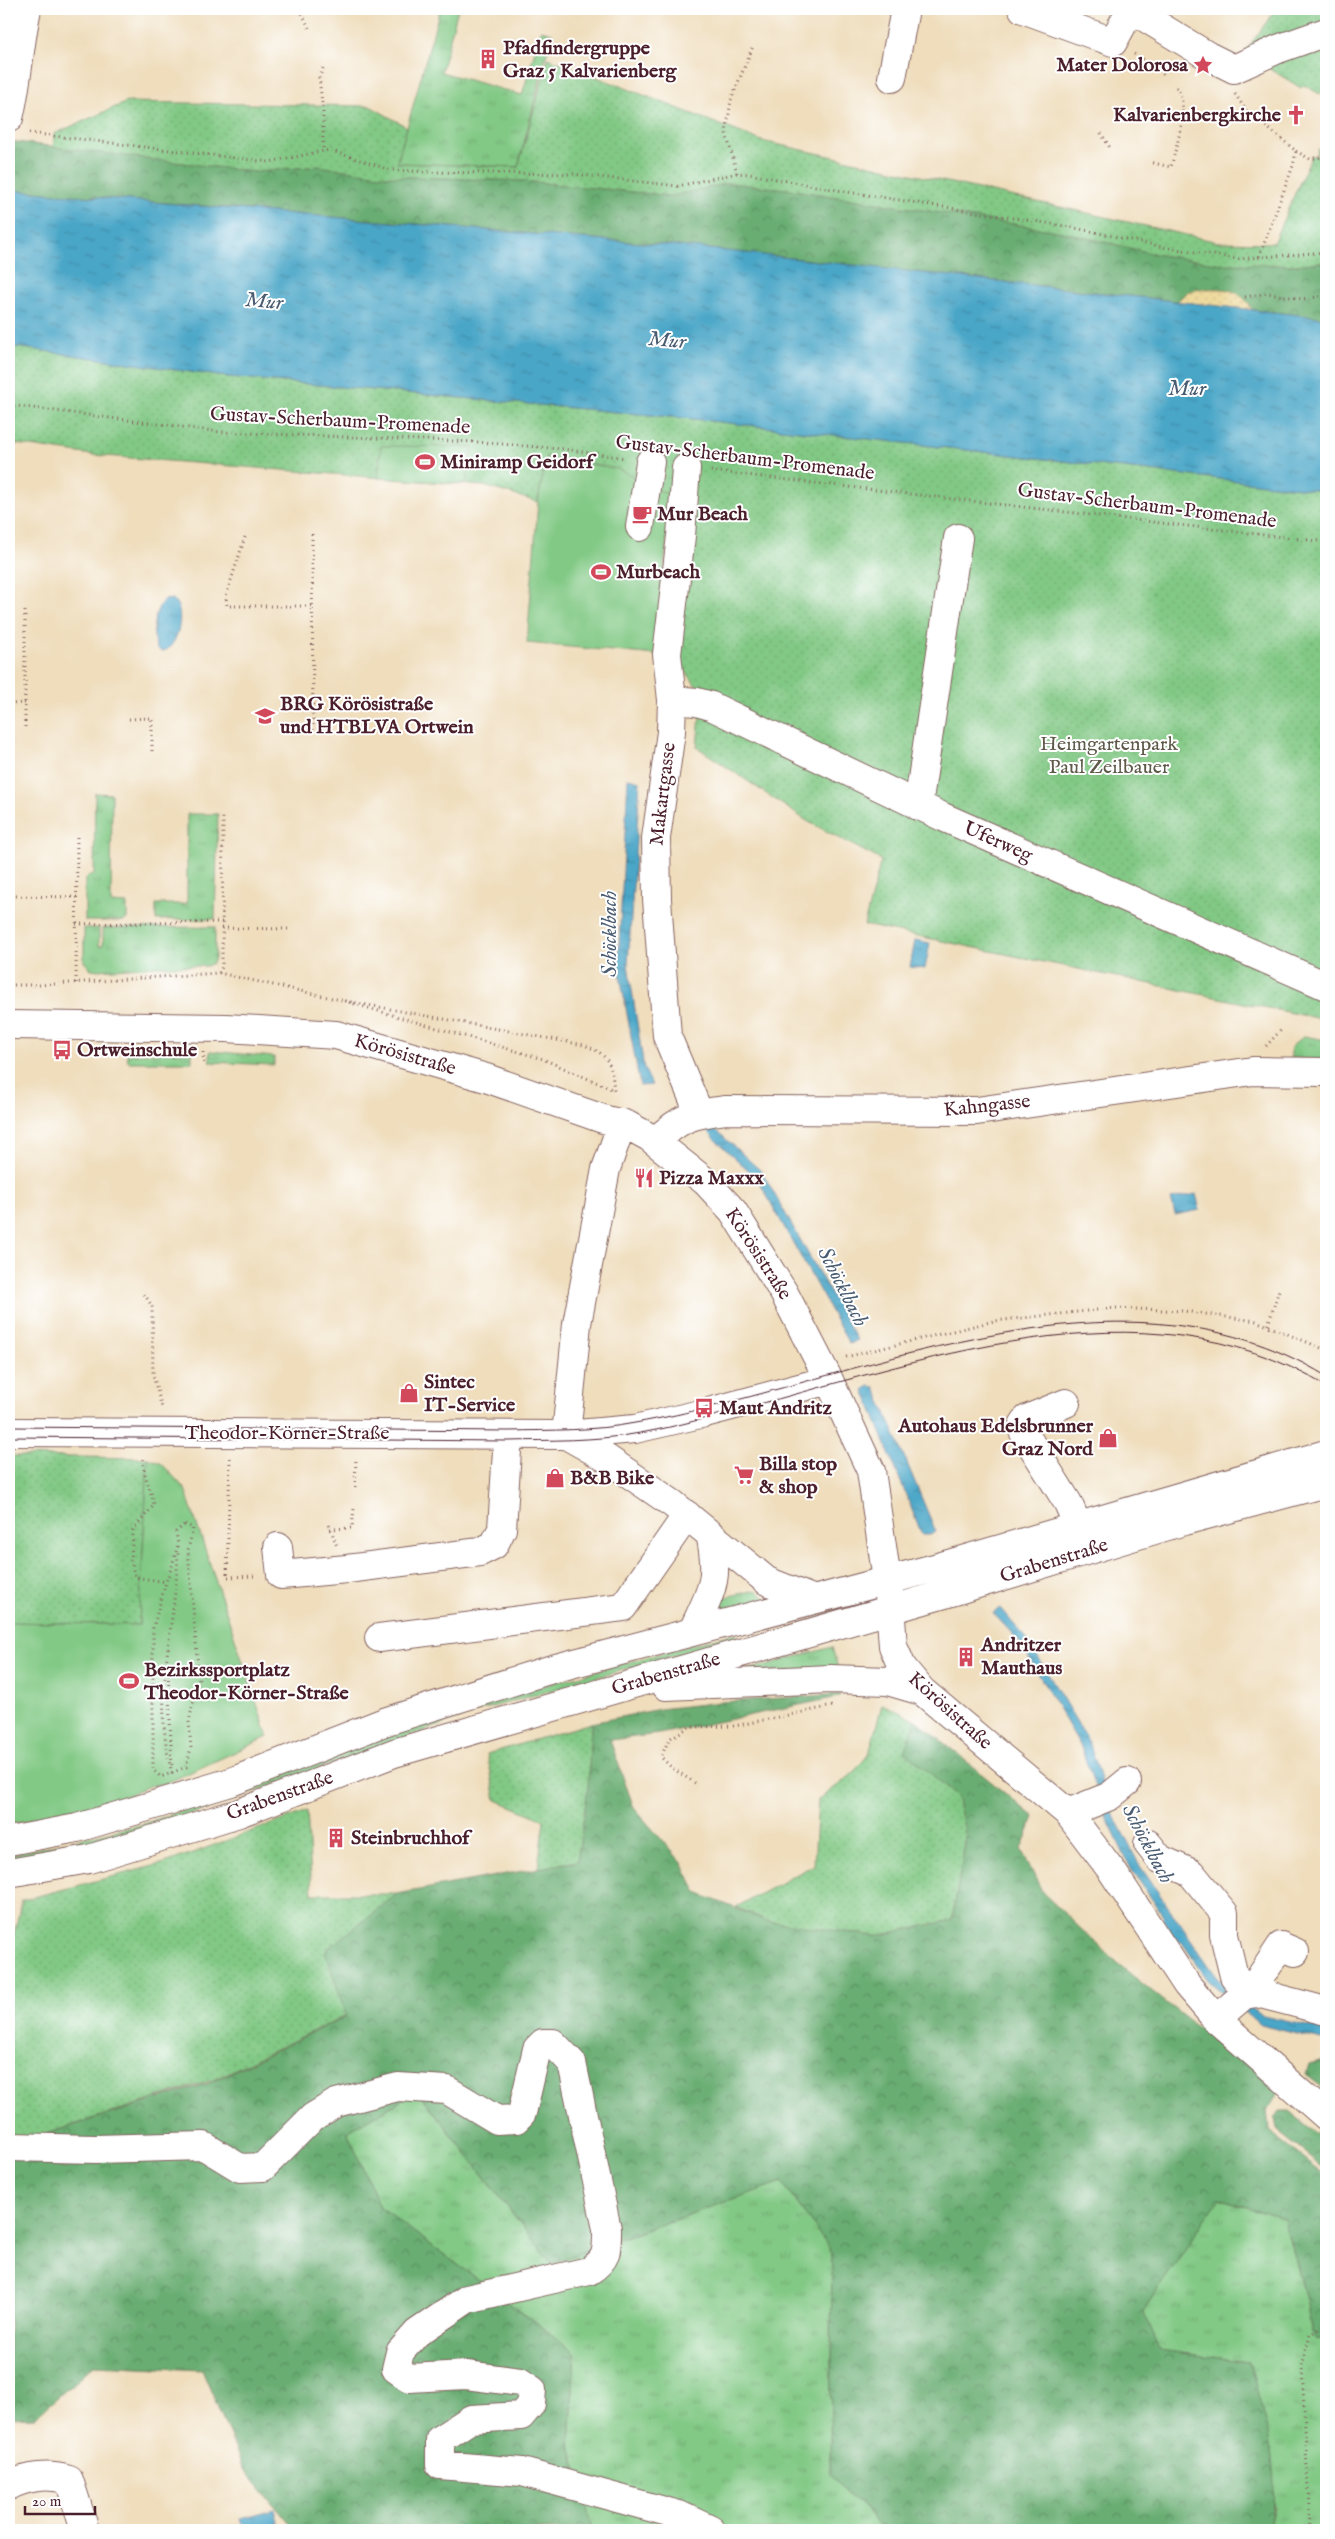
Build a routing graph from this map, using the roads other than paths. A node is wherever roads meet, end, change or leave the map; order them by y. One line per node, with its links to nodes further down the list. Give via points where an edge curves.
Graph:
1 (27, 9): 7 (main road, via 20,38 14,99)
2 (905, 9): 6 (main road)
3 (1023, 9): 4 (main road, via 1113,42)
4 (1131, 9): 5 (main road, via 1234,69)
5 (1326, 32)
6 (892, 78)
7 (18, 125)
8 (650, 462): 10 (main road)
9 (686, 468): 12 (main road, Makartgasse, via 667,654)
10 (640, 527)
11 (958, 538): 13 (main road)
12 (672, 700): 13 (main road, Uferweg, via 711,706); 17 (main road, Makartgasse, via 671,732 656,838 657,899 667,1036)
13 (918, 806): 14 (main road, Uferweg)
14 (1326, 986)
15 (9, 1025): 18 (main road, Körösistraße, via 226,1028 336,1035 486,1078)
16 (1326, 1072): 17 (main road, Kahngasse, via 1245,1072 977,1112 726,1110)
17 (689, 1117): 19 (main road)
18 (622, 1123): 19 (main road, Körösistraße); 24 (main road, via 606,1169 577,1324)
19 (656, 1141): 20 (main road, Körösistraße, via 706,1182 733,1211)
20 (835, 1369): 24 (main road, Theodor-Körner-Straße, via 705,1413 635,1429); 31 (main road, Körösistraße, via 871,1471)
21 (1066, 1403): 28 (main road, via 1027,1419 1023,1425 1024,1433)
22 (9, 1432): 23 (main road, Theodor-Körner-Straße)
23 (508, 1435): 24 (main road, Theodor-Körner-Straße); 30 (main road, via 502,1529 494,1545 480,1552 281,1575)
24 (566, 1435): 27 (main road, Theodor-Körner-Straße, via 603,1456)
25 (1326, 1454): 28 (main road, Grabenstraße)
26 (1326, 1484): 33 (main road, Grabenstraße, via 1184,1521)
27 (687, 1516): 29 (main road, Theodor-Körner-Straße); 35 (main road, via 623,1607)
28 (1078, 1526): 31 (main road, Grabenstraße)
29 (710, 1534): 32 (main road, Theodor-Körner-Straße, via 767,1581); 34 (main road, via 716,1562 712,1589)
30 (278, 1547)
31 (887, 1580): 32 (main road, Grabenstraße); 33 (main road, Körösistraße)
32 (812, 1599): 34 (main road, Grabenstraße)
33 (891, 1608): 36 (main road, Grabenstraße); 37 (main road, Körösistraße, via 893,1646 902,1667)
34 (693, 1630): 40 (main road, Grabenstraße, via 552,1668 387,1721 231,1782 78,1828)
35 (379, 1638)
36 (619, 1688): 37 (main road, via 831,1679 888,1681); 42 (main road, Grabenstraße, via 394,1753 239,1813 89,1859)
37 (922, 1691): 39 (main road, Körösistraße)
38 (1127, 1782): 39 (main road, via 1110,1796)
39 (1080, 1808): 44 (main road, Körösistraße, via 1112,1871 1187,1985)
40 (9, 1841)
41 (1148, 1844): 44 (main road, via 1160,1859 1191,1874 1224,1913 1224,1935)
42 (9, 1873)
43 (1295, 1952): 44 (main road, via 1281,1946)
44 (1239, 2002): 45 (main road); 46 (main road)
45 (1326, 2011)
46 (1326, 2116)
47 (9, 2147): 50 (main road, via 204,2146 240,2168 263,2167 313,2117 336,2103 398,2087 447,2090 497,2120 516,2119 522,2113 537,2049 543,2043 553,2043 572,2063 607,2229 607,2251 601,2263 589,2271 467,2299 417,2332 400,2352 396,2370 409,2378 466,2375 520,2382 532,2390 531,2404 521,2416 471,2419 440,2439 440,2465 522,2472 679,2514)
48 (9, 2486): 49 (main road, via 37,2477 56,2476 69,2480)
49 (85, 2530)
50 (711, 2530)

